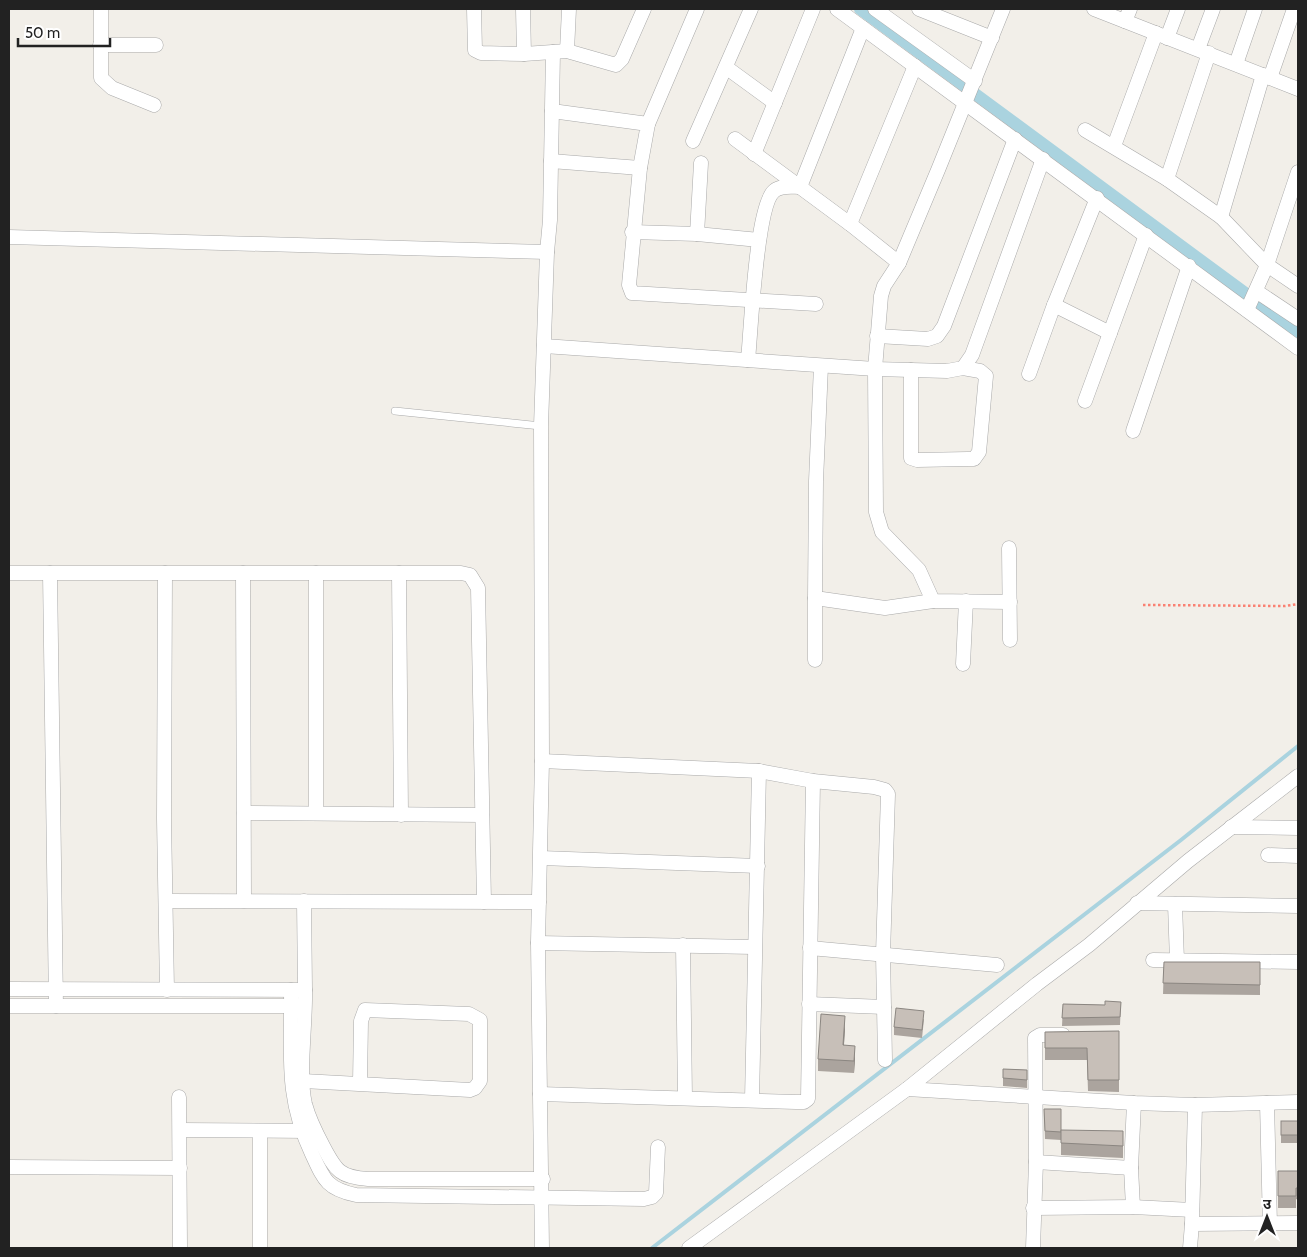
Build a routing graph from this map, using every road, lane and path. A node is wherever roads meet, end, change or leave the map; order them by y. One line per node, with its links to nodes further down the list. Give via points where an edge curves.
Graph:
1 (101, 9): 22 (street)
2 (474, 9): 26 (street, via 474,50 487,54)
3 (523, 9): 26 (street)
4 (568, 9): 24 (street)
5 (644, 9): 24 (street, via 619,63 610,65 580,53)
6 (697, 9): 36 (street)
7 (751, 9): 29 (street)
8 (813, 9): 33 (street)
9 (837, 9): 19 (street)
10 (875, 9): 32 (street)
11 (919, 9): 21 (street)
12 (1003, 9): 21 (street)
13 (1094, 9): 18 (street)
14 (1178, 9): 20 (street)
15 (1213, 9): 25 (street)
16 (1255, 9): 27 (street)
17 (1294, 9): 30 (street)
18 (1127, 15): 20 (street)
19 (863, 28): 28 (street); 49 (street)
20 (1162, 36): 25 (street); 41 (street)
21 (992, 38): 32 (street)
22 (100, 45): 23 (street); 34 (street, via 100,72 104,83)
23 (156, 45)
24 (560, 51): 26 (street); 35 (street)
25 (1204, 51): 27 (street); 48 (street)
26 (524, 54)
27 (1236, 64): 30 (street)
28 (915, 66): 32 (street); 52 (street)
29 (727, 68): 33 (street); 40 (street)
30 (1266, 76): 31 (street); 51 (street)
31 (1298, 89)
32 (970, 92): 39 (street); 59 (street)
33 (775, 103): 42 (street)
34 (154, 105)
35 (552, 111): 36 (street); 44 (street)
36 (648, 124): 46 (street)
37 (1086, 130): 41 (street)
38 (734, 139): 42 (street)
39 (1016, 139): 43 (street); 70 (street, via 944,326 937,336)
40 (694, 141)
41 (1114, 146): 48 (street)
42 (754, 154): 49 (street)
43 (1043, 159): 50 (street); 75 (street, via 972,355)
44 (551, 161): 46 (street); 58 (street)
45 (701, 163): 54 (street)
46 (640, 168): 53 (street)
47 (1298, 172): 60 (street)
48 (1167, 179): 51 (street)
49 (800, 187): 52 (street); 57 (street, via 780,188 769,197)
50 (1096, 198): 55 (street); 66 (street)
51 (1221, 217): 60 (street)
52 (850, 224): 59 (street)
53 (632, 232): 54 (street); 64 (street, via 629,285 632,293)
54 (697, 234): 57 (street)
55 (1146, 235): 61 (street); 69 (street)
56 (9, 237): 58 (street)
57 (759, 240): 64 (street)
58 (547, 252): 71 (street)
59 (899, 263): 70 (street, via 884,286)
60 (1267, 265): 62 (street); 63 (street)
61 (1189, 266): 67 (street); 82 (street)
62 (1298, 286)
63 (1256, 291): 67 (street); 68 (street)
64 (754, 302): 65 (street); 73 (street)
65 (816, 304)
66 (1054, 306): 69 (street); 78 (street)
67 (1247, 310): 72 (street)
68 (1298, 319)
69 (1110, 333): 79 (street)
70 (877, 336): 76 (street)
71 (544, 346): 73 (street); 81 (street)
72 (1298, 348)
73 (748, 360): 74 (street)
74 (821, 366): 76 (street); 90 (street)
75 (963, 368): 77 (street); 77 (street, via 980,371 986,376 979,452 974,459 911,458)
76 (875, 369): 77 (street); 91 (street, via 877,521 887,539 919,570)
77 (911, 370)
78 (1029, 374)
79 (1085, 401)
80 (395, 411): 81 (lane)
81 (541, 426): 99 (street)
82 (1133, 430)
83 (1009, 548): 93 (street)
84 (9, 573): 85 (street)
85 (50, 573): 86 (street); 131 (street)
86 (165, 573): 87 (street); 113 (street)
87 (243, 573): 88 (street); 103 (street)
88 (316, 573): 89 (street); 104 (street)
89 (399, 573): 105 (street); 106 (street, via 461,573 470,575 478,588)
90 (815, 598): 91 (street, via 885,608); 97 (street)
91 (933, 601): 92 (street)
92 (966, 601): 93 (street); 98 (street)
93 (1010, 602): 96 (street)
94 (1298, 604): 95 (path)
95 (1143, 605)
96 (1010, 640)
97 (815, 660)
98 (963, 664)
99 (542, 761): 100 (street); 111 (street)
100 (759, 771): 102 (street); 112 (street)
101 (1298, 776): 107 (street)
102 (813, 781): 124 (street); 125 (street, via 874,787 888,794)
103 (244, 812): 104 (street); 114 (street)
104 (316, 813): 105 (street)
105 (401, 815): 106 (street)
106 (482, 815): 116 (street)
107 (1231, 826): 108 (street); 118 (street)
108 (1298, 828)
109 (1268, 855): 110 (street)
110 (1298, 856)
111 (541, 858): 112 (street); 117 (street)
112 (758, 866): 123 (street)
113 (166, 901): 114 (street); 132 (street)
114 (244, 901): 115 (street)
115 (304, 901): 116 (street); 134 (street)
116 (484, 902): 117 (street)
117 (538, 902): 121 (street)
118 (1137, 903): 119 (street); 145 (street)
119 (1175, 904): 120 (street); 127 (street)
120 (1298, 906)
121 (538, 943): 122 (street); 146 (street)
122 (683, 945): 123 (street); 148 (street)
123 (754, 947): 150 (street)
124 (810, 948): 125 (street); 135 (street)
125 (884, 954): 129 (street); 140 (street)
126 (1154, 960): 127 (street)
127 (1177, 961): 128 (street)
128 (1298, 962)
129 (998, 965)
130 (9, 989): 131 (street)
131 (56, 989): 132 (street); 137 (street)
132 (167, 990): 133 (street)
133 (291, 990): 134 (street); 138 (street)
134 (306, 990): 139 (street)
135 (809, 1004): 140 (street); 150 (street, via 808,1099 804,1102)
136 (9, 1006): 137 (street)
137 (56, 1006): 138 (street)
138 (291, 1006): 139 (street); 157 (street, via 291,1086)
139 (306, 1006): 143 (street)
140 (884, 1008): 142 (street)
141 (1076, 1035): 149 (street, via 1040,1035 1035,1038)
142 (884, 1060)
143 (303, 1081): 144 (street); 157 (street)
144 (360, 1083): 144 (street, via 475,1088 480,1081 480,1020 469,1014 365,1010 361,1021)
145 (907, 1089): 149 (street); 173 (street)
146 (540, 1094): 148 (street); 163 (street)
147 (180, 1097): 155 (street)
148 (685, 1098): 150 (street)
149 (1036, 1098): 153 (street); 159 (street)
150 (752, 1100)
151 (1267, 1102): 152 (street); 154 (street); 169 (street)
152 (1298, 1102)
153 (1134, 1103): 154 (street); 162 (street)
154 (1195, 1105): 167 (street)
155 (180, 1130): 156 (street); 161 (street)
156 (260, 1131): 157 (street); 171 (street)
157 (308, 1132): 163 (street, via 341,1174 354,1178); 164 (street, via 323,1176 339,1192)
158 (658, 1147): 164 (street, via 656,1192 652,1197)
159 (1036, 1162): 162 (street); 166 (street)
160 (9, 1167): 161 (street)
161 (180, 1168): 170 (street)
162 (1131, 1168): 165 (street)
163 (543, 1179): 164 (street)
164 (542, 1198): 172 (street)
165 (1133, 1207): 166 (street); 167 (street)
166 (1033, 1208): 174 (street)
167 (1192, 1217): 169 (street); 175 (street)
168 (1298, 1223): 169 (street)
169 (1270, 1225)
170 (180, 1248)
171 (260, 1248)
172 (542, 1248)
173 (689, 1248)
174 (1033, 1248)
175 (1190, 1248)

